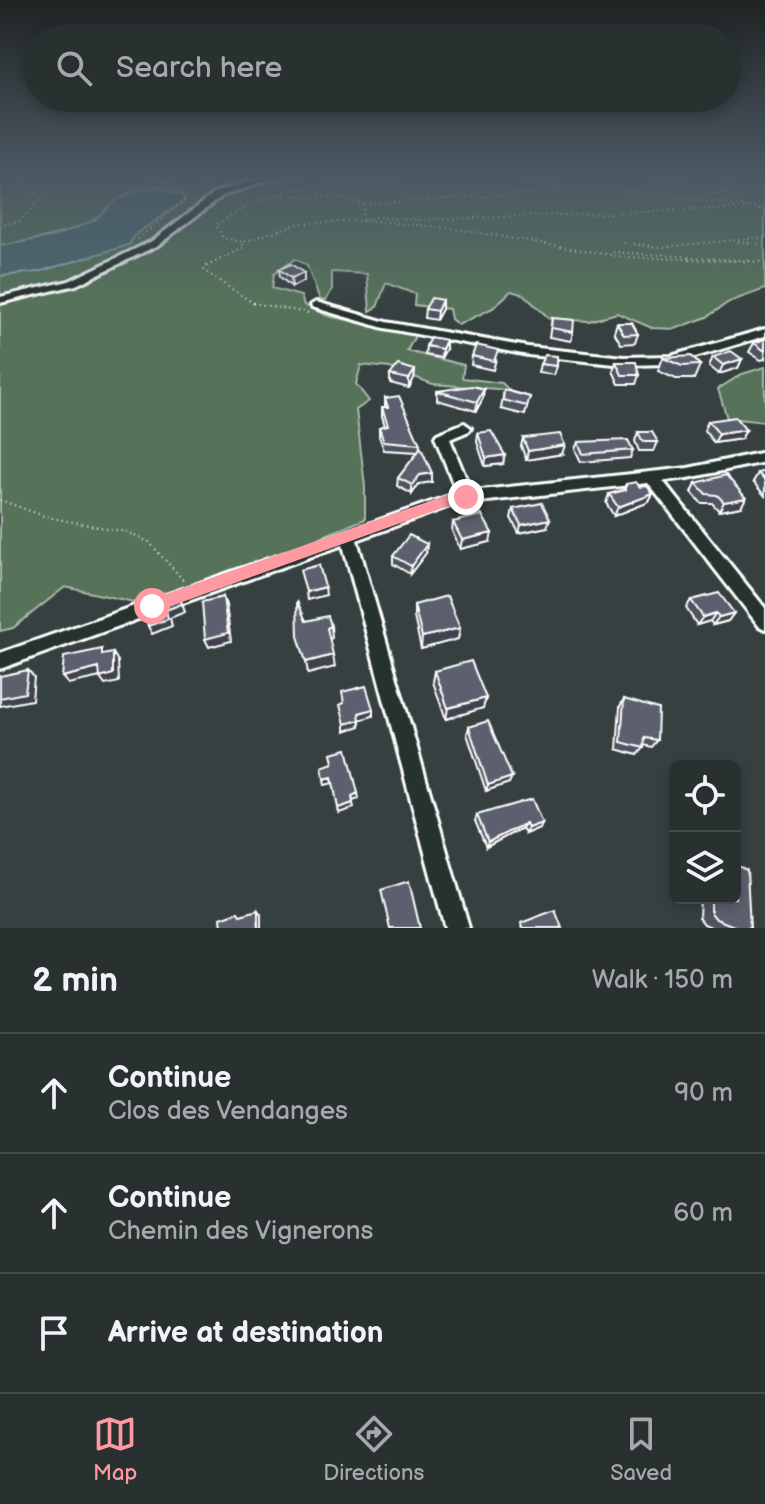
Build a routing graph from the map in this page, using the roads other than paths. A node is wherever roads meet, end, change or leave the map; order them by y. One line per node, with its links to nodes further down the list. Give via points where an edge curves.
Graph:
1 (186, 219): 2 (street, via 155,243 72,283)
2 (0, 300)
3 (316, 305): 4 (street, via 384,325 528,351 624,361 672,360)
4 (765, 332)
5 (464, 428): 8 (street, via 442,437)
6 (765, 457): 7 (street)
7 (652, 477): 8 (street); 10 (street)
8 (466, 497): 9 (street)
9 (348, 537): 11 (street); 12 (street)
10 (765, 621)
11 (0, 661)
12 (457, 928)

